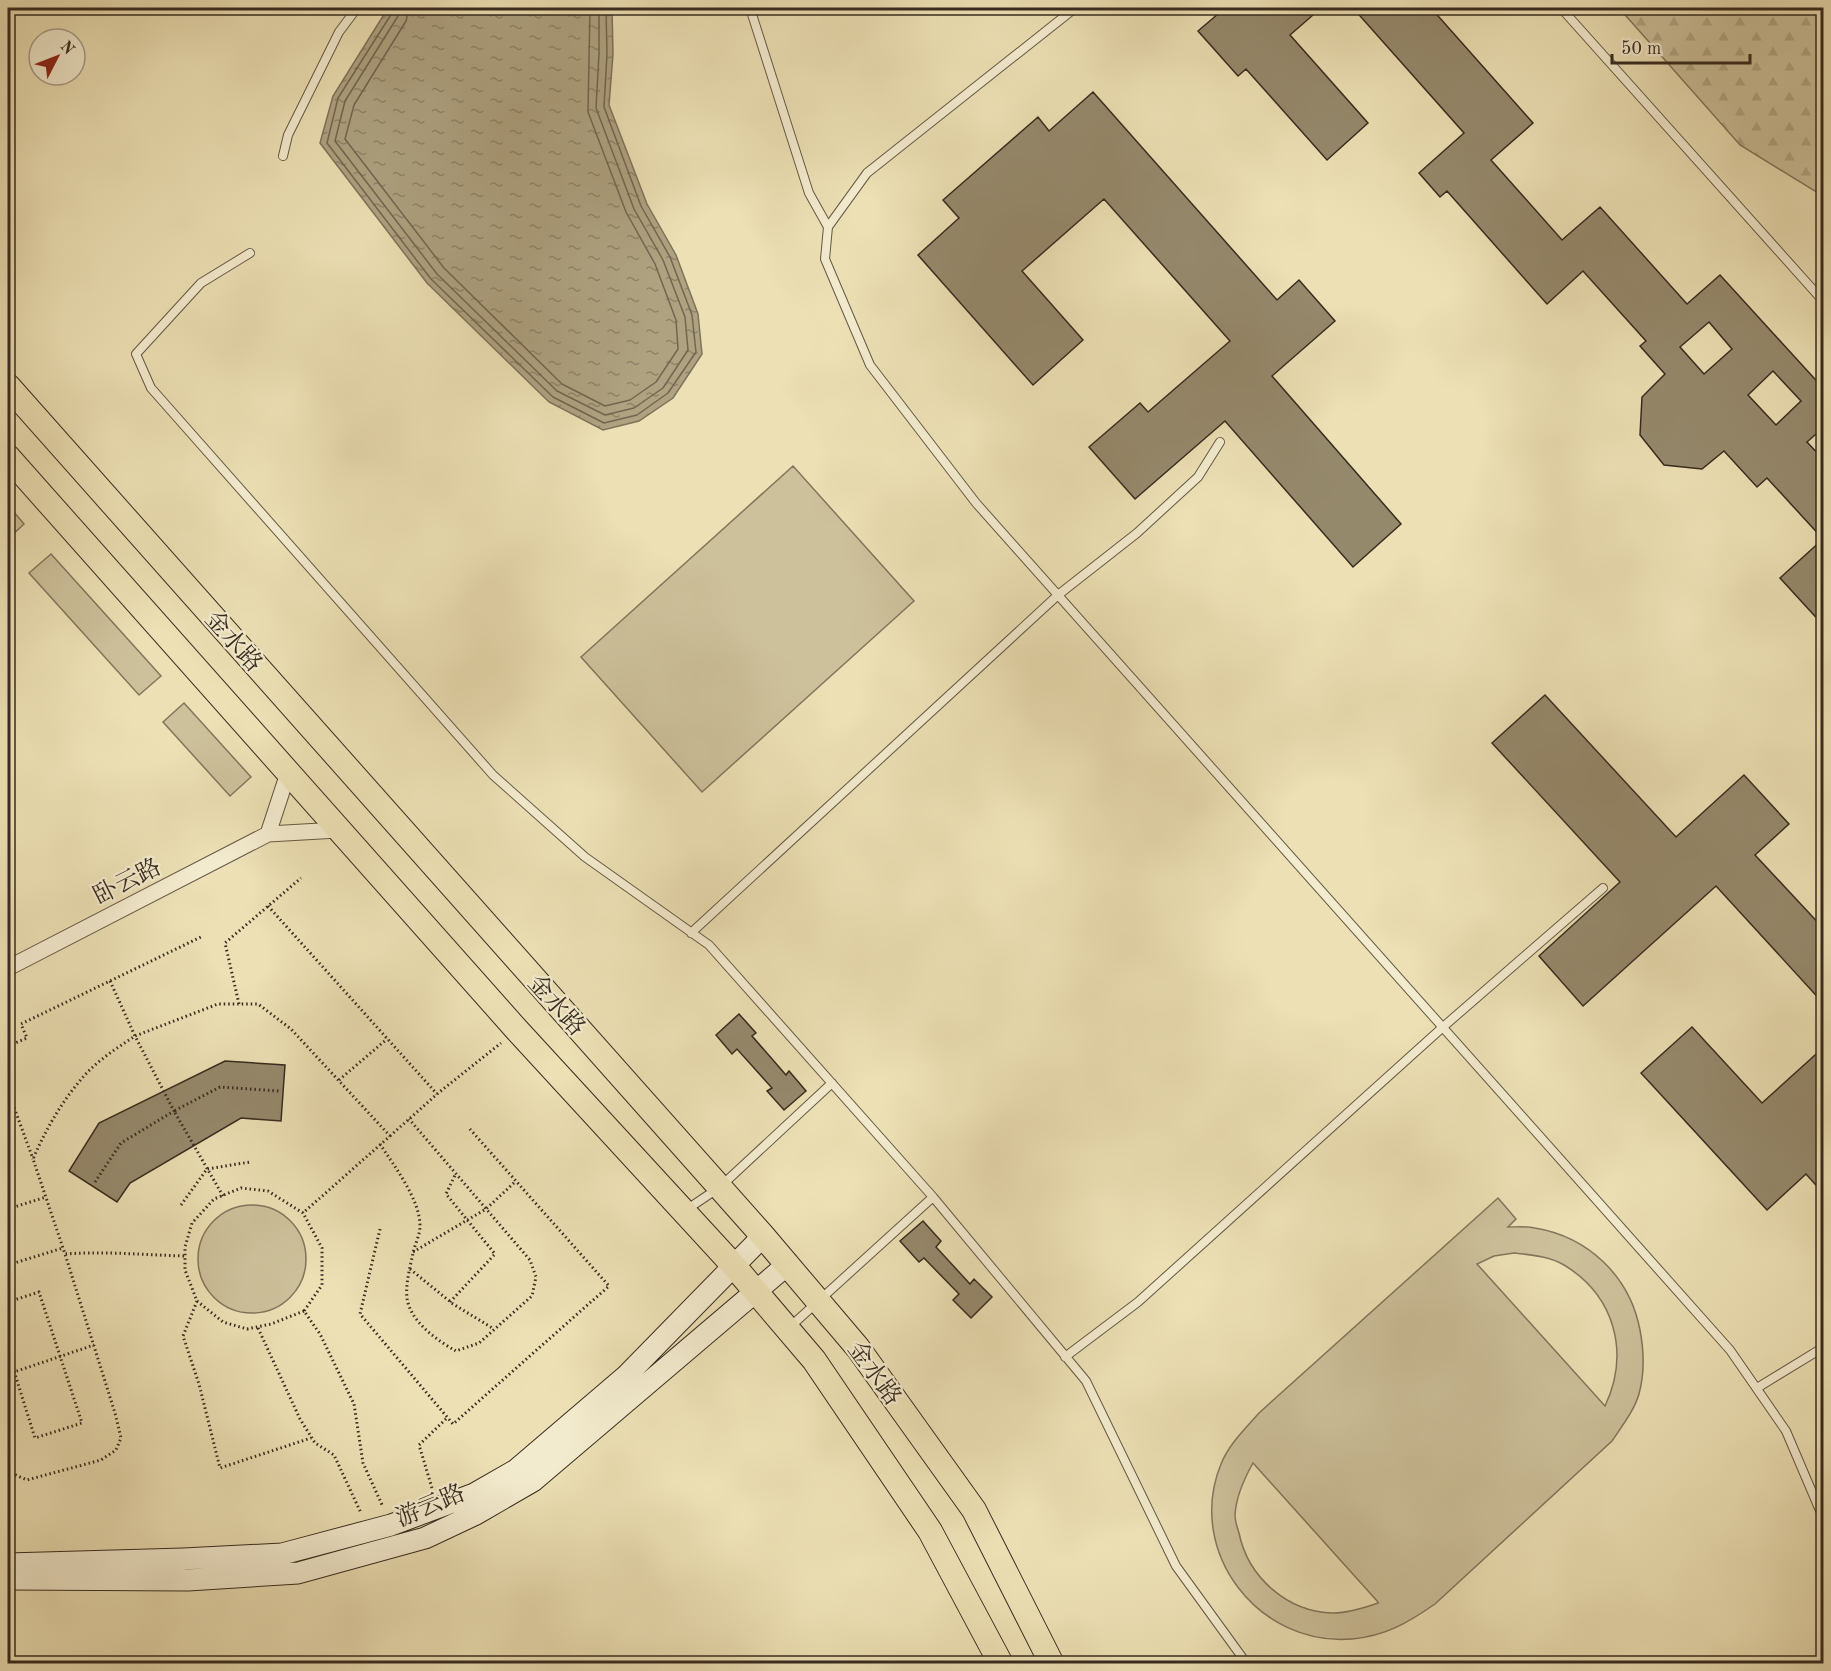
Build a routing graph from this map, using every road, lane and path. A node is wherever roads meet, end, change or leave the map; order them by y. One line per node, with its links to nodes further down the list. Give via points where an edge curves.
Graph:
1 (357, 8): 5 (lane, via 339,32 288,135)
2 (750, 8): 6 (lane, via 809,193)
3 (1075, 8): 6 (lane, via 867,173)
4 (1562, 8): 8 (lane)
5 (283, 156)
6 (828, 227): 12 (lane, via 825,259 870,366 976,503)
7 (250, 253): 19 (lane, via 201,283 136,354 152,388 493,775 585,857)
8 (1824, 302)
9 (8, 386): 45 (main road, 金水路)
10 (1220, 442): 12 (lane, via 1198,477 1137,533)
11 (8, 457): 13 (main road, 金水路)
12 (1059, 595): 19 (lane); 24 (lane)
13 (288, 773): 14 (main road, 金水路); 15 (street)
14 (338, 830): 15 (street, 卧云路); 25 (main road, 金水路)
15 (268, 834): 21 (street, 卧云路)
16 (301, 878): 18 (path)
17 (1603, 888): 24 (lane)
18 (268, 906): 23 (path, via 225,943); 27 (path)
19 (691, 933): 30 (lane, via 709,945)
20 (203, 936): 22 (path)
21 (8, 968)
22 (110, 981): 26 (path); 28 (path, via 21,1024 27,1038)
23 (239, 1004): 26 (path, via 218,1004); 29 (path, via 258,1004 291,1029)
24 (1443, 1027): 78 (lane, via 1138,1302); 81 (lane, via 1730,1350)
25 (517, 1030): 33 (path); 52 (main road, 金水路)
26 (135, 1036): 34 (path); 39 (path, via 84,1075 49,1125)
27 (387, 1039): 29 (path); 33 (path)
28 (8, 1046)
29 (339, 1080): 37 (path)
30 (832, 1083): 45 (lane); 48 (lane)
31 (8, 1091): 39 (path)
32 (279, 1091): 34 (path, via 220,1087)
33 (437, 1094): 35 (path)
34 (174, 1111): 41 (path); 44 (path, via 121,1143)
35 (409, 1119): 37 (path); 42 (path)
36 (469, 1128): 43 (path)
37 (390, 1136): 38 (path)
38 (380, 1144): 53 (path); 58 (path, via 416,1206 420,1227)
39 (33, 1159): 47 (path)
40 (250, 1162): 41 (path)
41 (207, 1169): 46 (path); 49 (path)
42 (456, 1173): 51 (path); 54 (path, via 446,1194)
43 (516, 1181): 51 (path); 82 (path, via 609,1286 453,1424)
44 (95, 1182)
45 (720, 1187): 52 (lane); 56 (main road, 金水路)
46 (223, 1196): 53 (path, via 241,1188 268,1191); 60 (path, via 214,1199 192,1222)
47 (46, 1197): 50 (path); 57 (path)
48 (933, 1197): 69 (lane); 78 (lane)
49 (181, 1205)
50 (8, 1209)
51 (486, 1209): 54 (path); 72 (path, via 530,1260 536,1277 532,1296)
52 (683, 1212): 63 (main road, 金水路)
53 (303, 1213): 70 (path, via 322,1248 322,1285)
54 (467, 1220): 58 (path); 68 (path, via 495,1254)
55 (380, 1229): 82 (path, via 360,1314)
56 (763, 1236): 61 (main road, 金水路); 63 (main road, 游云路)
57 (63, 1248): 59 (path); 62 (path)
58 (413, 1252): 64 (path)
59 (65, 1254): 60 (path, via 101,1251); 74 (path)
60 (185, 1256): 66 (path, via 185,1270)
61 (788, 1264): 65 (main road, 游云路); 69 (main road, 金水路)
62 (8, 1265)
63 (734, 1266): 65 (main road, 金水路); 85 (main road, 游云路, via 626,1376 516,1470 474,1494)
64 (410, 1269): 68 (path); 72 (path, via 408,1302 417,1319 439,1342 456,1350 479,1343)
65 (756, 1291): 73 (main road, 金水路); 90 (main road, 游云路, via 533,1481 477,1514 424,1538 298,1573 188,1580)
66 (197, 1301): 71 (path, via 223,1322 247,1329); 83 (path, via 183,1336 220,1468)
67 (8, 1302): 77 (path, via 39,1292)
68 (450, 1302): 72 (path)
69 (819, 1302): 73 (lane); 92 (main road, 金水路, via 858,1348 974,1510)
70 (304, 1311): 71 (path); 87 (path, via 354,1404 363,1463)
71 (258, 1327): 83 (path)
72 (495, 1329)
73 (787, 1329): 91 (main road, 金水路, via 814,1360 930,1531)
74 (94, 1345): 77 (path); 84 (path, via 121,1438 116,1450 101,1460 27,1480 11,1473)
75 (1824, 1347): 81 (lane)
76 (8, 1352): 79 (path)
77 (60, 1356): 79 (path); 79 (path, via 82,1423 36,1438)
78 (1065, 1357): 93 (lane, via 1086,1381 1176,1566)
79 (14, 1371): 80 (path)
80 (8, 1374)
81 (1757, 1388): 86 (lane, via 1786,1431)
82 (448, 1417): 85 (path, via 418,1445)
83 (311, 1438): 88 (path, via 334,1455)
84 (8, 1460)
85 (438, 1508): 87 (main road, 游云路)
86 (1824, 1520)
87 (391, 1525): 88 (main road, 游云路)
88 (369, 1531): 89 (main road, 游云路, via 282,1554)
89 (8, 1564)
90 (8, 1579)
91 (1001, 1664)
92 (1052, 1664)
93 (1246, 1664)

